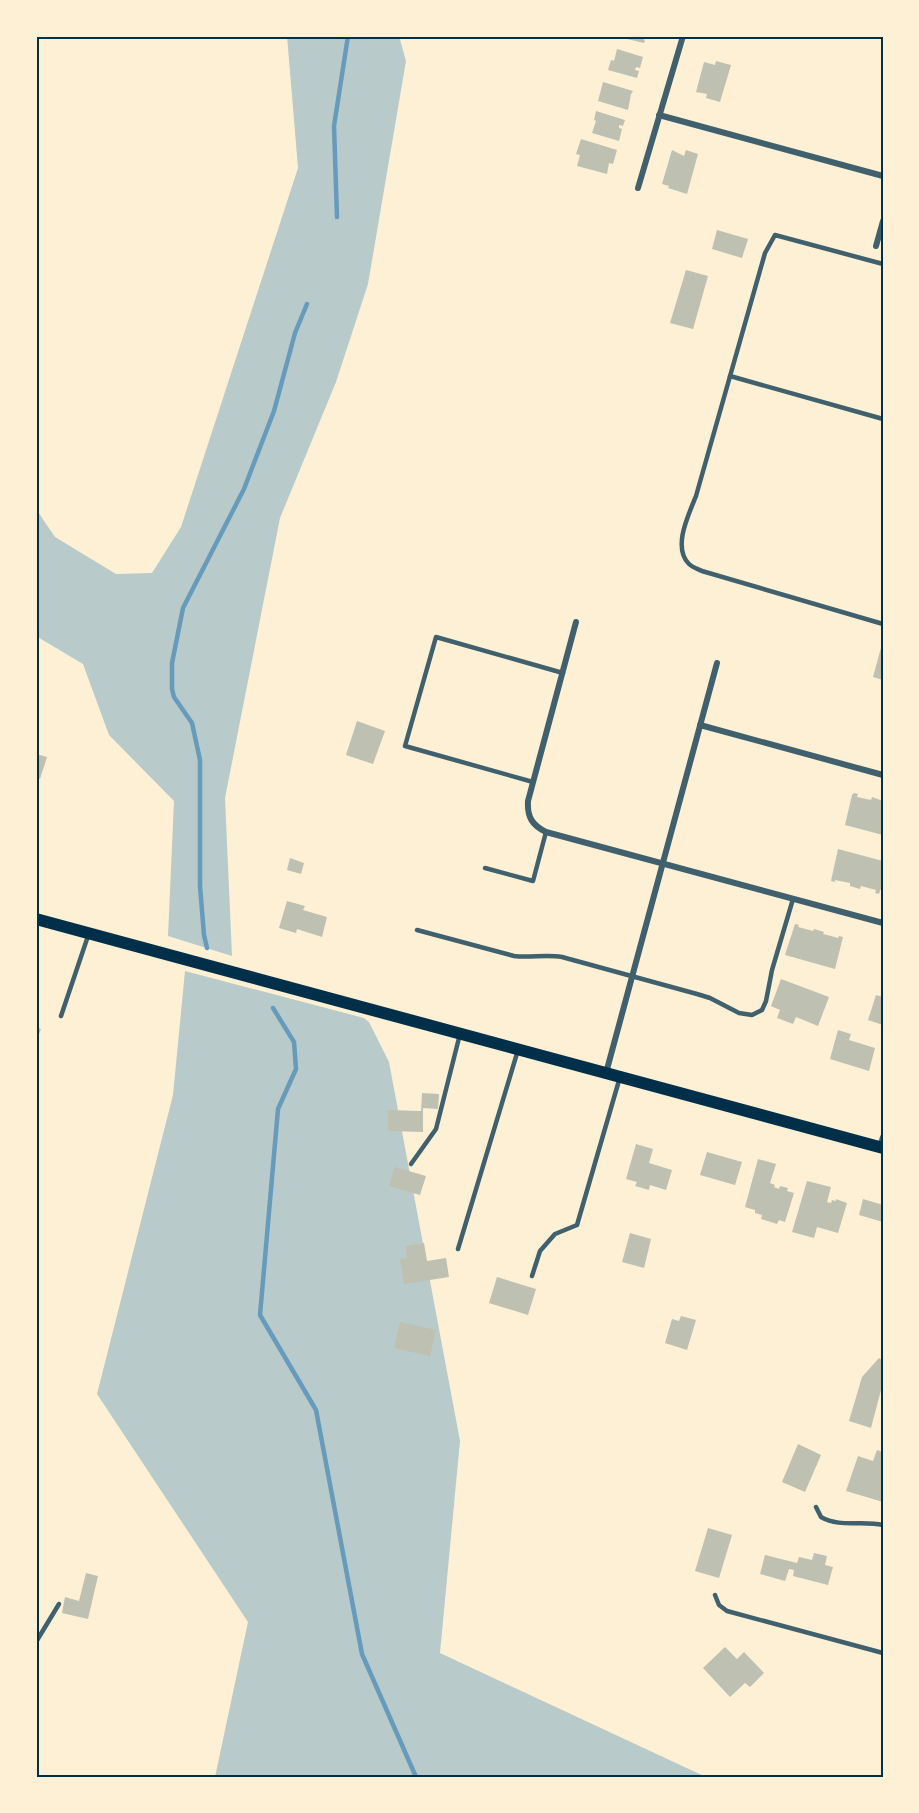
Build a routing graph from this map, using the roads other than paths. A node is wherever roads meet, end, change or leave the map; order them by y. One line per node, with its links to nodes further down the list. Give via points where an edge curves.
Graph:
1 (683, 36): 2 (street)
2 (659, 115): 3 (street); 4 (street)
3 (883, 176)
4 (638, 188)
5 (883, 221): 6 (street)
6 (876, 246)
7 (883, 264): 8 (lane, via 775,235 765,253)
8 (730, 376): 9 (lane); 11 (lane, via 685,525 683,554 689,564)
9 (883, 419)
10 (576, 622): 13 (street)
11 (883, 624)
12 (717, 663): 14 (street)
13 (563, 673): 16 (street); 16 (lane, via 436,637 405,746)
14 (700, 725): 15 (street); 18 (street)
15 (883, 775)
16 (533, 782): 17 (street, via 527,809 534,825)
17 (546, 832): 18 (street); 19 (lane, via 533,881)
18 (662, 865): 20 (street); 25 (street)
19 (485, 868)
20 (792, 899): 22 (street); 25 (lane, via 766,1001 762,1010 752,1015 704,996)
21 (36, 919): 24 (main road)
22 (883, 924)
23 (417, 930): 25 (lane, via 514,956 562,957)
24 (88, 933): 26 (lane); 27 (main road)
25 (632, 976): 29 (street)
26 (61, 1016)
27 (460, 1034): 28 (main road); 32 (lane, via 436,1129)
28 (518, 1050): 29 (main road); 33 (lane)
29 (606, 1073): 30 (main road)
30 (620, 1077): 31 (main road); 34 (lane, via 577,1225 555,1234 540,1251)
31 (882, 1144)
32 (411, 1164)
33 (458, 1249)
34 (532, 1276)
35 (816, 1507): 36 (lane, via 821,1517 833,1523)
36 (883, 1525)
37 (715, 1596): 40 (lane, via 727,1611)
38 (59, 1604): 39 (lane)
39 (36, 1642)
40 (883, 1653)

